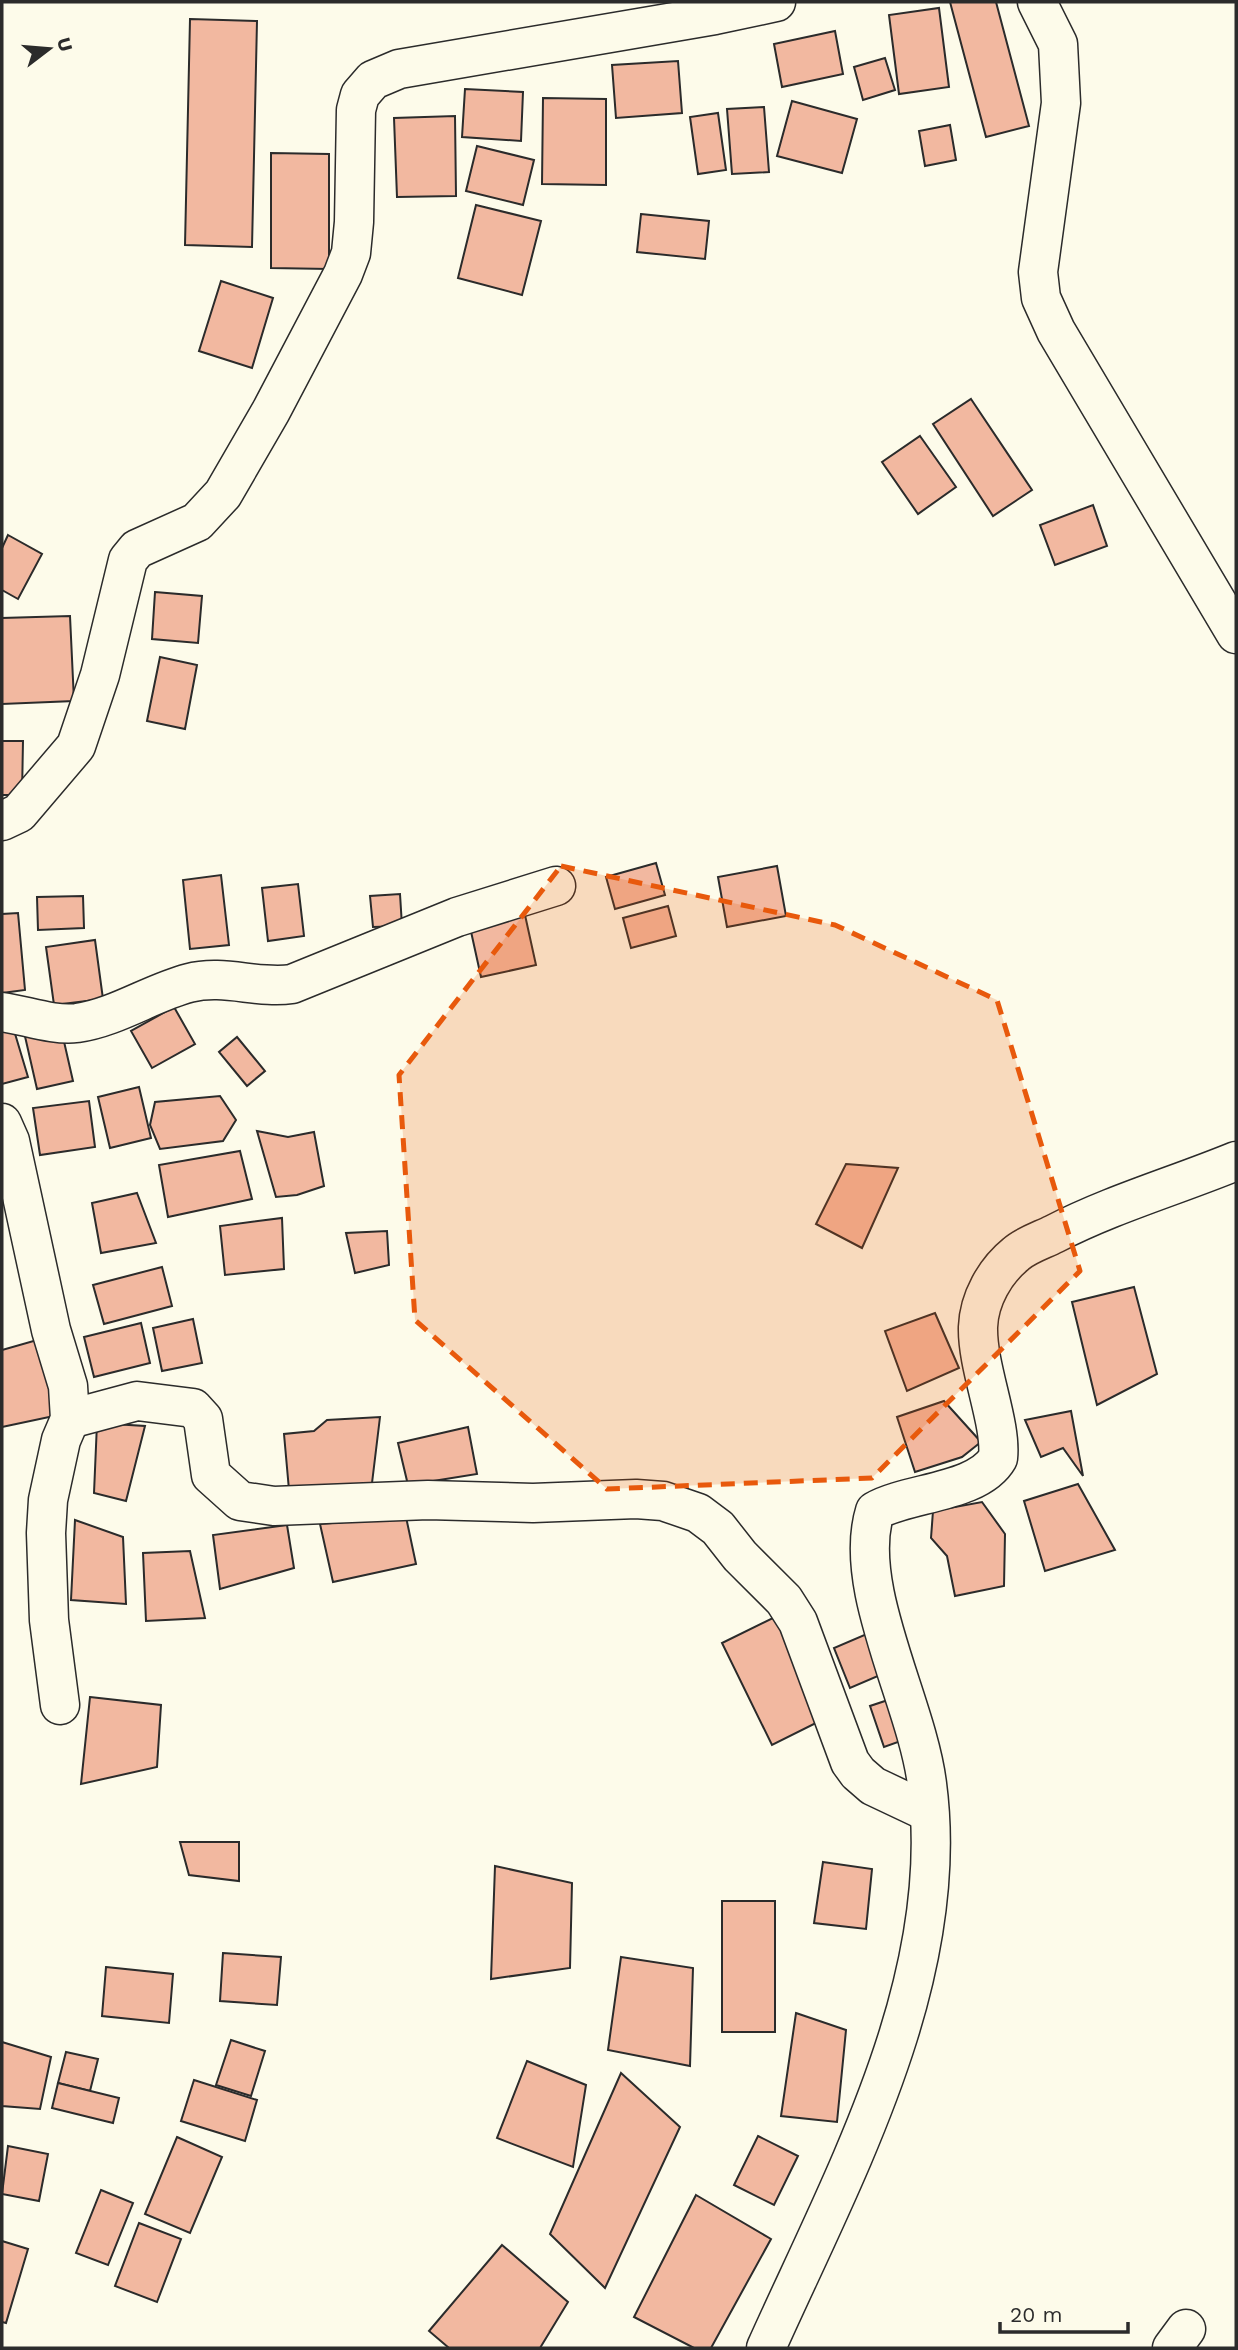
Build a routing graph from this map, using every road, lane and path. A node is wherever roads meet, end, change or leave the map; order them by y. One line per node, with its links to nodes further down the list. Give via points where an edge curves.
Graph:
1 (776, 2): 4 (street, via 399,69 366,86 356,110 351,253 332,297 223,494 197,522 137,549 128,561 100,674 76,746 19,813)
2 (1037, 2): 3 (street, via 1058,44 1061,103 1038,272 1041,298 1056,331)
3 (1236, 634)
4 (2, 821)
5 (556, 887): 6 (street, via 457,917 292,984 268,987 222,979 190,983 75,1023)
6 (2, 1012)
7 (2, 1123): 9 (street, via 68,1386)
8 (1236, 1161): 11 (street, via 1091,1215 1019,1251 1001,1268 980,1308 978,1328 998,1458 962,1482 875,1511 868,1545 870,1561 878,1605 916,1728)
9 (70, 1419): 10 (street, via 48,1500 46,1533); 11 (street, via 137,1401 193,1408 203,1419 211,1475 240,1501 274,1506 636,1499 685,1508 718,1528 784,1600 813,1656 858,1773 873,1786)
10 (60, 1704)
11 (929, 1811): 12 (street, via 930,1857 920,1957 877,2095)
12 (765, 2348)

